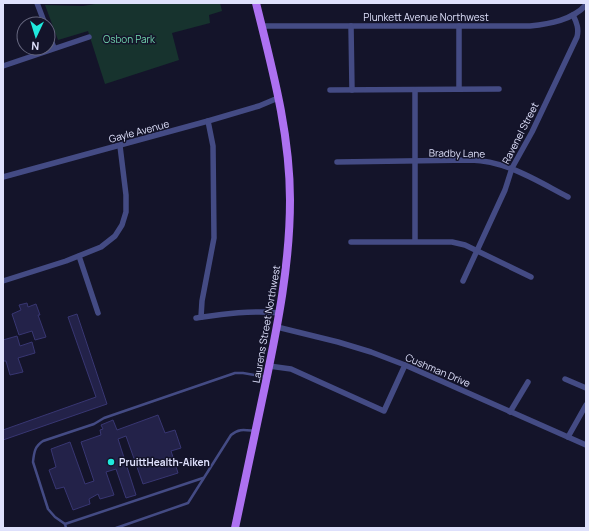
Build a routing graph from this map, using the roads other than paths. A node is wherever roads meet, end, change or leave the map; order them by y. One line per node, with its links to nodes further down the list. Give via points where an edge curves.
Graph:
1 (37, 3): 5 (street)
2 (256, 3): 6 (main road, Laurens Street Northwest)
3 (586, 5): 4 (street, Plunkett Avenue Northwest)
4 (573, 15): 8 (street, Plunkett Avenue Northwest, via 540,25); 23 (street, Ravenel Street, via 577,22 577,37)
5 (42, 16)
6 (262, 26): 7 (street, Plunkett Avenue Northwest); 18 (main road, Laurens Street Northwest)
7 (351, 26): 8 (street, Plunkett Avenue Northwest); 16 (street)
8 (459, 26): 13 (street)
9 (89, 37): 10 (street)
10 (56, 47)
11 (31, 56): 12 (street)
12 (3, 66)
13 (459, 89): 14 (street); 17 (street)
14 (499, 89)
15 (330, 90): 16 (street)
16 (352, 90): 17 (street)
17 (415, 90): 22 (street)
18 (278, 98): 19 (street, Gayle Avenue); 34 (main road, Laurens Street Northwest, via 284,127 290,199 287,264)
19 (208, 121): 20 (street, Gayle Avenue); 34 (street, via 213,146 215,228 198,318 245,312)
20 (120, 146): 24 (street, Gayle Avenue); 29 (street, via 126,195 126,212 122,226 106,244)
21 (337, 162): 22 (street, Bradby Lane)
22 (415, 162): 23 (street, Bradby Lane, via 479,160); 26 (street)
23 (512, 168): 25 (street, Bradby Lane); 28 (street, Ravenel Street, via 505,190)
24 (3, 178)
25 (568, 197)
26 (415, 241): 27 (street); 28 (street, via 452,242)
27 (351, 242)
28 (476, 251): 30 (street); 32 (street, Ravenel Street)
29 (79, 256): 31 (street); 33 (street)
30 (531, 277)
31 (3, 281)
32 (463, 281)
33 (98, 313)
34 (280, 313): 35 (main road, Laurens Street Northwest)
35 (277, 327): 36 (street, Cushman Drive, via 338,342); 37 (main road, Laurens Street Northwest)
36 (405, 365): 37 (street, via 384,411 291,369); 43 (street, Cushman Drive)
37 (269, 366): 38 (main road, Laurens Street Northwest)
38 (267, 377): 44 (main road, Laurens Street Northwest); 48 (lane, via 235,373 104,418 38,444 33,462 48,509 54,517)
39 (565, 379): 41 (street)
40 (528, 382): 43 (street)
41 (586, 388)
42 (586, 405): 45 (street)
43 (510, 412): 45 (street, Cushman Drive)
44 (255, 432): 47 (lane, via 236,431); 51 (main road, Laurens Street Northwest)
45 (568, 437): 46 (street, Cushman Drive)
46 (586, 445)
47 (203, 478): 48 (lane); 50 (lane, via 188,503)
48 (65, 524): 49 (lane)
49 (66, 528)
50 (116, 528)
51 (236, 528)

